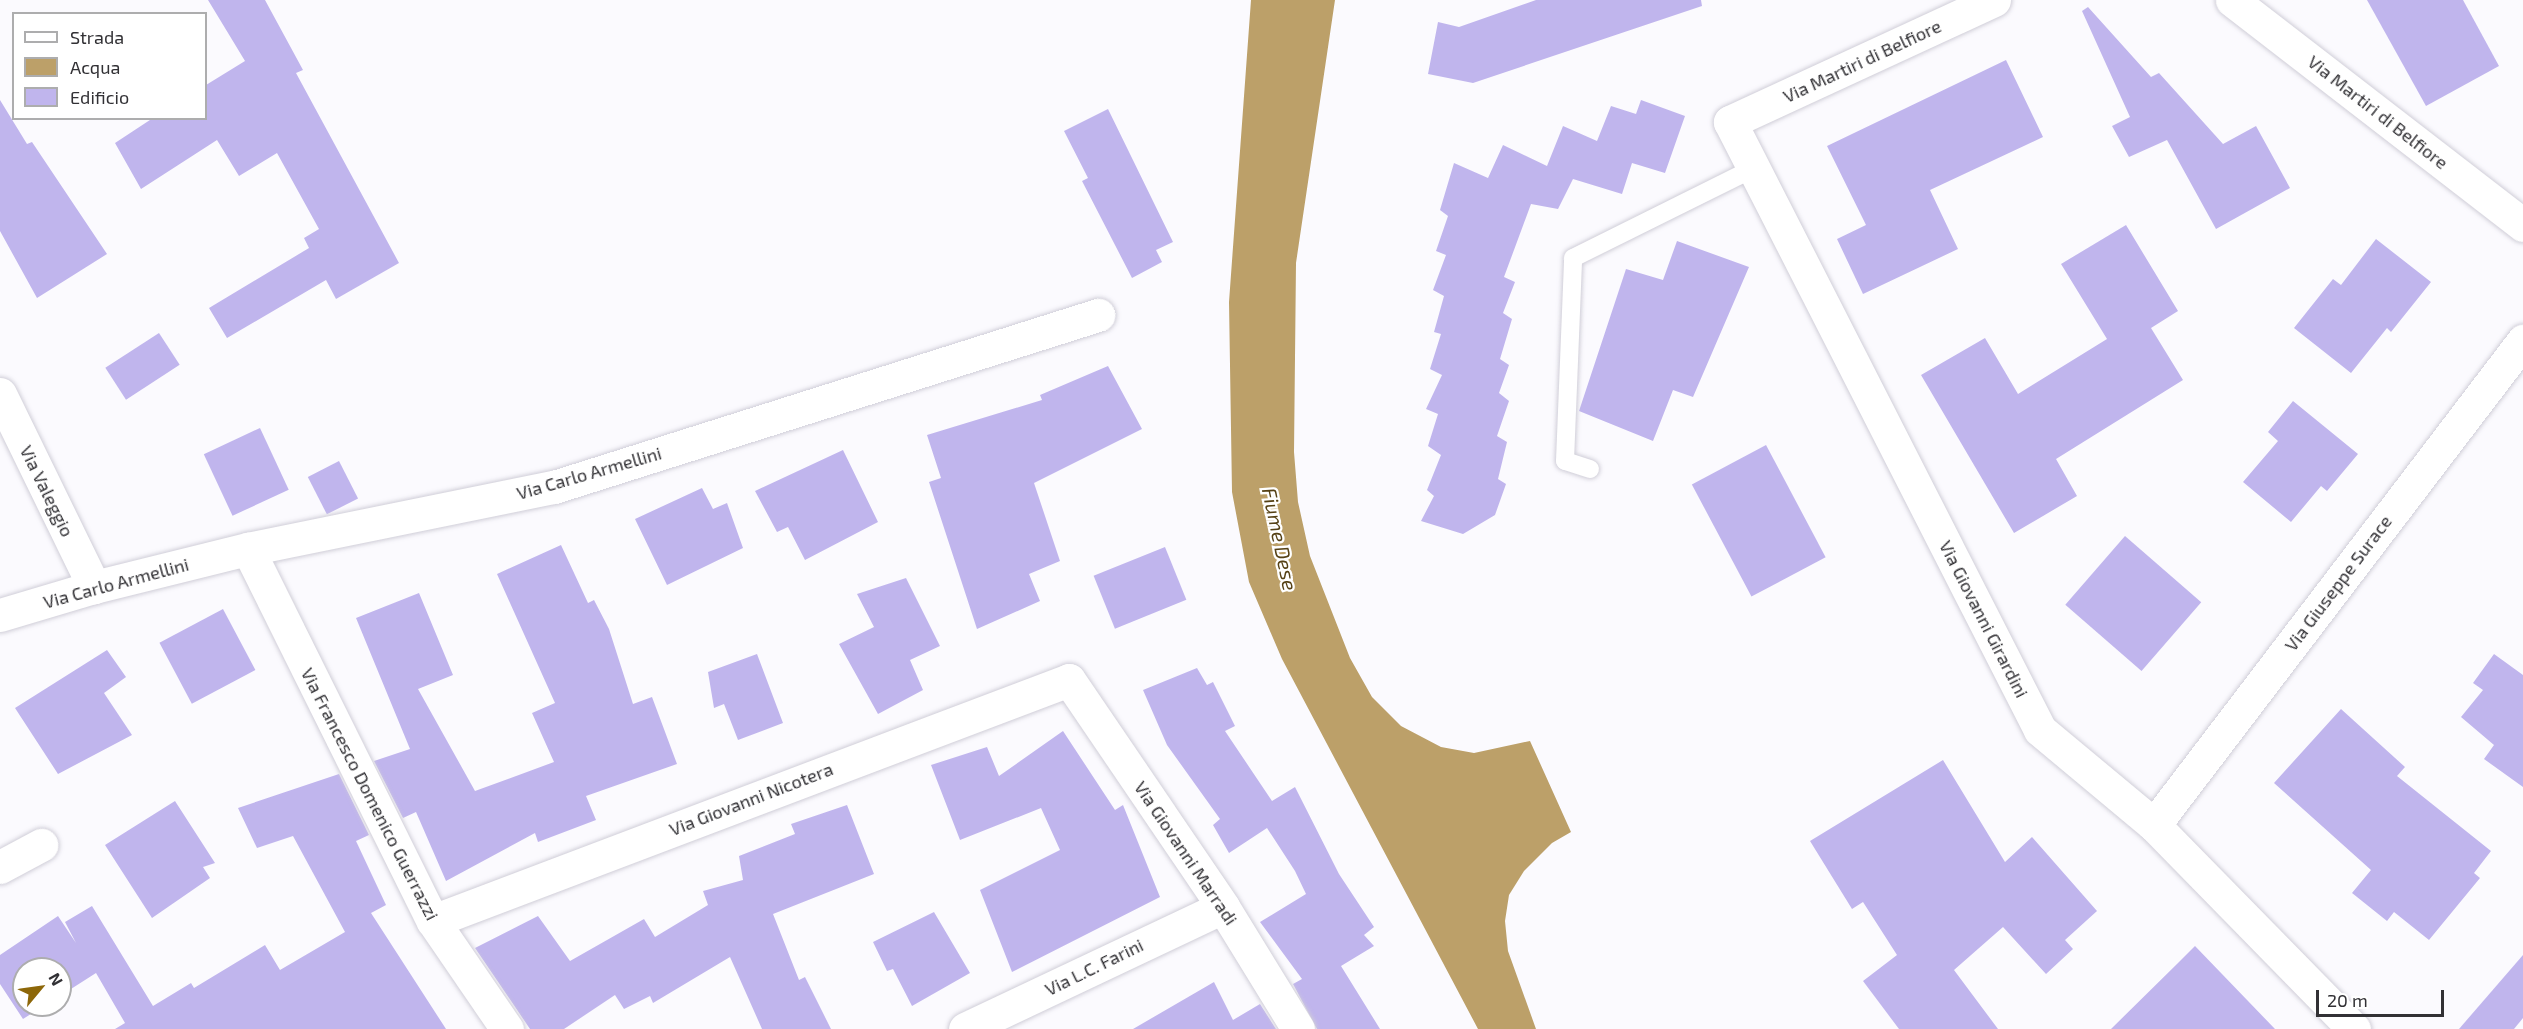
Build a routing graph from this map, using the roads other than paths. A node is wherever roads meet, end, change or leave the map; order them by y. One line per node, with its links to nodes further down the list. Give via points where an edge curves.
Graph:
1 (1994, 0): 3 (street, Via Martiri di Belfiore)
2 (2232, 0): 5 (street, Via Martiri di Belfiore)
3 (1730, 122): 4 (street, Via Giovanni Girardini)
4 (1754, 168): 9 (lane, via 1574,258 1565,461); 14 (street, Via Giovanni Girardini, via 2040,730)
5 (2523, 225)
6 (1098, 315): 10 (street, Via Carlo Armellini, via 554,487)
7 (2523, 341): 14 (street, Via Giuseppe Surace)
8 (0, 394): 11 (street, Via Valeggio)
9 (1590, 469)
10 (248, 549): 11 (street, Via Carlo Armellini); 18 (street, Via Francesco Domenico Guerrazzi)
11 (94, 587): 12 (street, Via Carlo Armellini)
12 (0, 615)
13 (1069, 680): 17 (street, Via Giovanni Marradi); 18 (street, Via Giovanni Nicotera)
14 (2154, 825): 22 (street, Via Giovanni Girardini)
15 (41, 845): 16 (street)
16 (0, 867)
17 (1223, 906): 20 (street, Via L.C. Farini); 21 (street, Via Giovanni Marradi)
18 (433, 921): 19 (street, Via Francesco Domenico Guerrazzi)
19 (503, 1027)
20 (965, 1029)
21 (1298, 1029)
22 (2354, 1029)

